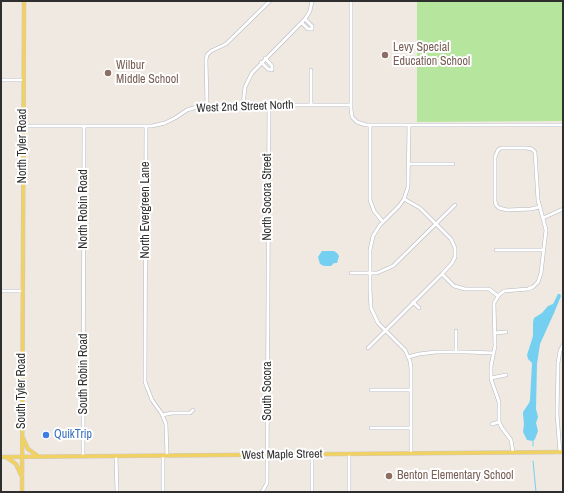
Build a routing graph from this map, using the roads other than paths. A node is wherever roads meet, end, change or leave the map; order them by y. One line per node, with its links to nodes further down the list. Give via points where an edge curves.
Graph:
1 (24, 1): 11 (main road, North Tyler Road)
2 (270, 1): 12 (street, via 226,44 210,52 206,60)
3 (312, 1): 5 (street)
4 (351, 1): 16 (street)
5 (305, 19): 6 (street); 6 (street, via 312,29 308,30)
6 (302, 23): 7 (street)
7 (265, 58): 8 (street); 8 (street, via 272,66 272,70)
8 (261, 62): 13 (street, via 248,78)
9 (311, 70): 15 (street)
10 (1, 80): 11 (street)
11 (24, 80): 20 (main road, North Tyler Road)
12 (206, 105): 13 (street, West 2nd Street North); 22 (street, West 2nd Street North, via 192,108 165,123)
13 (243, 105): 14 (street, West 2nd Street North)
14 (269, 105): 15 (street, West 2nd Street North); 37 (street, North Socora Street)
15 (311, 105): 16 (street, West 2nd Street North)
16 (351, 105): 17 (street, via 354,120)
17 (370, 125): 18 (street); 30 (street, via 370,200 374,211)
18 (409, 125): 19 (street); 23 (street)
19 (563, 125)
20 (23, 126): 21 (street, West 2nd Street North); 39 (main road, North Tyler Road)
21 (84, 126): 22 (street, West 2nd Street North); 40 (street, North Robin Road)
22 (146, 126): 60 (street, North Evergreen Lane, via 145,382 152,400)
23 (409, 164): 24 (street); 25 (street, via 408,187)
24 (453, 164)
25 (404, 199): 30 (street); 31 (street, via 420,208)
26 (455, 205): 31 (street)
27 (540, 207): 27 (street, via 507,210 499,208 495,201 496,153 501,148 532,149 535,152); 29 (street)
28 (563, 209): 29 (street)
29 (543, 218): 33 (street, via 546,230)
30 (383, 222): 34 (street, via 371,242)
31 (436, 224): 34 (street, via 393,266 382,272); 36 (street, via 454,243 456,252 454,260)
32 (496, 250): 33 (street)
33 (544, 250): 41 (street, via 537,283 528,288 508,290)
34 (370, 272): 35 (street); 44 (street, via 371,308 378,323)
35 (351, 273)
36 (442, 274): 41 (street, via 454,286 489,290); 42 (street)
37 (268, 289): 73 (street, South Socora)
38 (1, 291): 39 (street)
39 (23, 291): 67 (main road, South Tyler Road)
40 (84, 292): 79 (street, South Robin Road)
41 (498, 296): 47 (street, via 494,303)
42 (413, 302): 43 (street); 44 (street)
43 (419, 308)
44 (385, 330): 49 (street); 52 (street, via 405,350)
45 (456, 331): 50 (street)
46 (506, 332): 47 (street)
47 (495, 333): 51 (street)
48 (563, 345): 55 (street, via 558,363)
49 (368, 348)
50 (456, 352): 51 (street); 52 (street, via 426,352)
51 (494, 353): 54 (street)
52 (408, 357): 58 (street)
53 (506, 375): 54 (street)
54 (491, 378): 61 (street, via 499,402)
55 (558, 386): 56 (street); 66 (street)
56 (563, 386)
57 (371, 390): 58 (street)
58 (411, 390): 65 (street)
59 (193, 410): 60 (street, via 190,413)
60 (162, 415): 75 (street, North Evergreen Lane, via 167,429)
61 (500, 422): 62 (street); 68 (street, via 511,440)
62 (492, 424)
63 (563, 427): 66 (street)
64 (371, 428): 65 (street)
65 (411, 428): 70 (street)
66 (558, 428): 69 (street)
67 (22, 436): 77 (main road, South Tyler Road); 78 (main road, via 28,449)
68 (513, 452): 69 (main road, West Maple Street); 70 (main road, West Maple Street)
69 (561, 452)
70 (411, 453): 72 (main road, West Maple Street)
71 (312, 454): 72 (main road, West Maple Street); 73 (main road, West Maple Street); 85 (street)
72 (349, 454): 86 (street)
73 (267, 455): 75 (main road, West Maple Street); 84 (street, South Socora, via 267,483)
74 (116, 456): 75 (main road, West Maple Street); 79 (main road, West Maple Street); 82 (street)
75 (165, 456): 83 (street, North Evergreen Lane)
76 (3, 457): 77 (main road, West Maple Street); 80 (main road, via 16,464)
77 (22, 457): 78 (main road, West Maple Street); 80 (main road, South Tyler Road)
78 (39, 457): 79 (main road, West Maple Street)
79 (83, 457)
80 (22, 476): 81 (main road, South Tyler Road)
81 (22, 492)
82 (117, 492)
83 (163, 492)
84 (262, 492)
85 (312, 492)
86 (349, 492)

